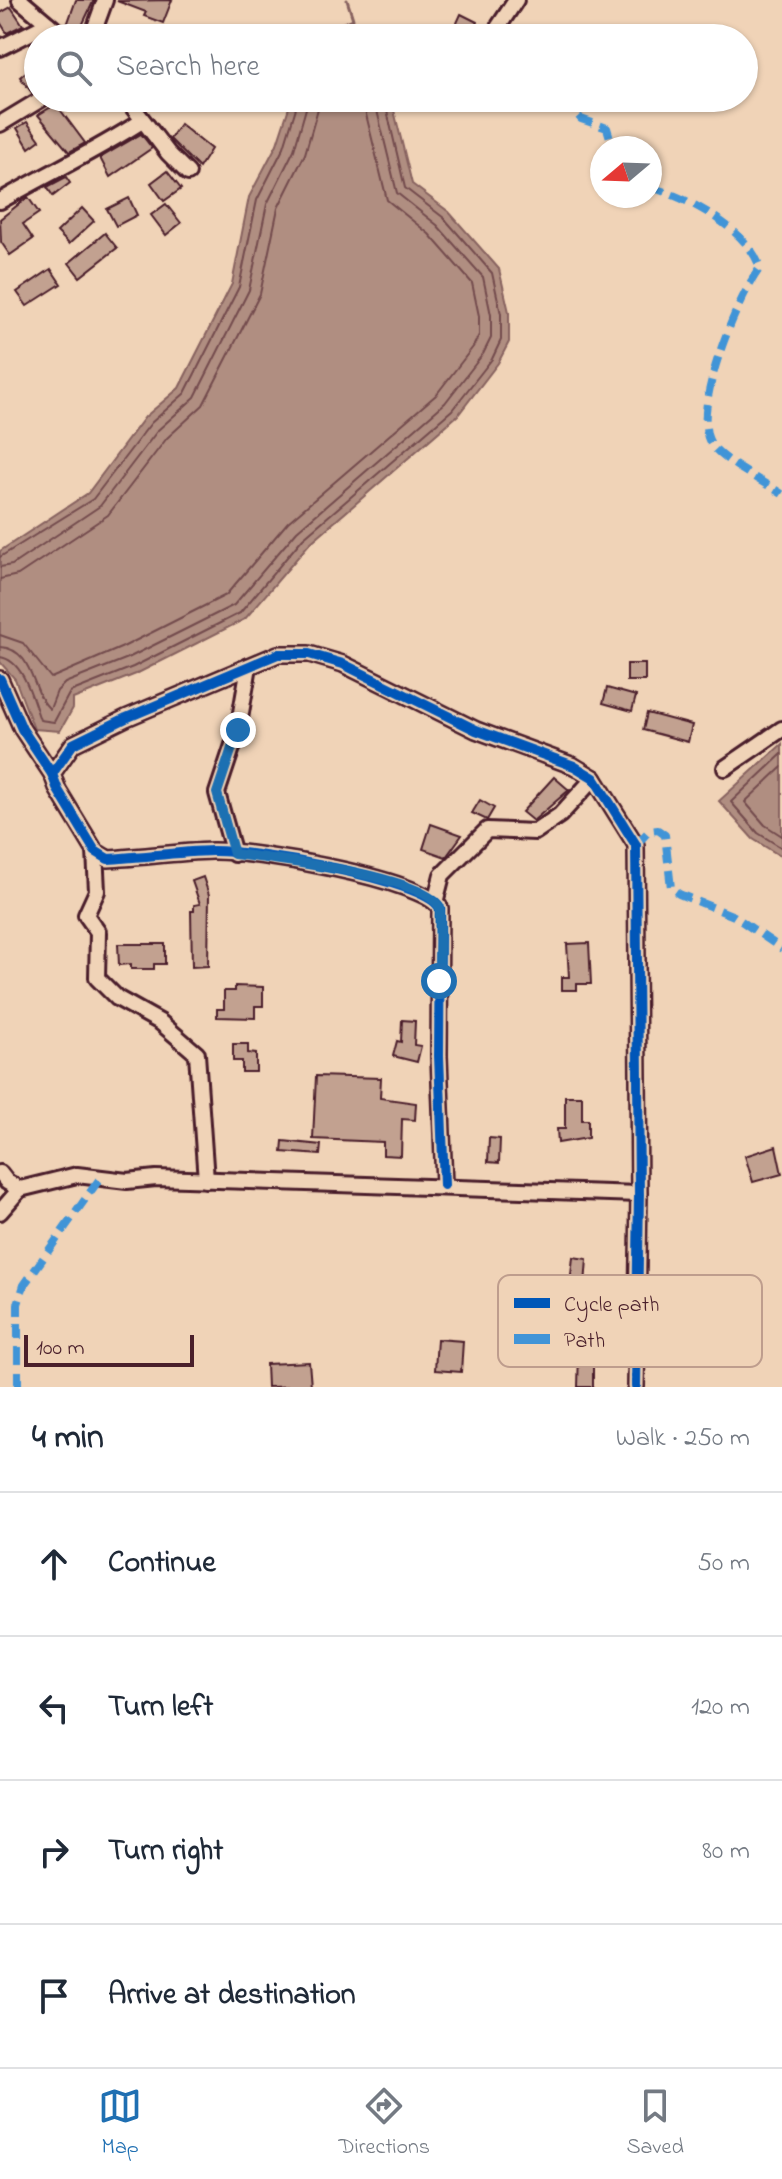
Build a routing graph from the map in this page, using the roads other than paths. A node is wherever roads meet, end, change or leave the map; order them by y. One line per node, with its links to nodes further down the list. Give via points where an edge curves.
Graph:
1 (20, 0): 4 (street)
2 (105, 0): 5 (street)
3 (516, 0): 6 (street)
4 (48, 24)
5 (95, 24)
6 (500, 24)
7 (24, 36): 8 (street)
8 (0, 48)
9 (24, 109): 12 (street)
10 (136, 112): 11 (street)
11 (142, 121): 13 (street); 14 (street)
12 (0, 124)
13 (188, 173)
14 (0, 201)
15 (249, 666): 19 (street, via 73,744); 20 (street, via 278,654 309,654 343,664 476,730); 22 (street, via 238,730 217,793)
16 (0, 679): 19 (street, via 22,729)
17 (782, 729): 18 (street)
18 (725, 768)
19 (52, 774): 21 (street)
20 (594, 778): 23 (street, via 560,815 535,832 487,830 442,875); 28 (street, via 636,845)
21 (95, 851): 22 (street, via 108,859); 25 (street, via 97,891 86,915 98,932 97,978 197,1054)
22 (234, 854): 23 (street, via 333,868)
23 (436, 899): 26 (street)
24 (0, 1173): 27 (street)
25 (206, 1180): 26 (street); 27 (street, via 127,1181 77,1175)
26 (444, 1185): 28 (street)
27 (20, 1189): 29 (street)
28 (639, 1194): 30 (street)
29 (0, 1212)
30 (638, 1275)
31 (636, 1367): 32 (street)
32 (636, 1387)

